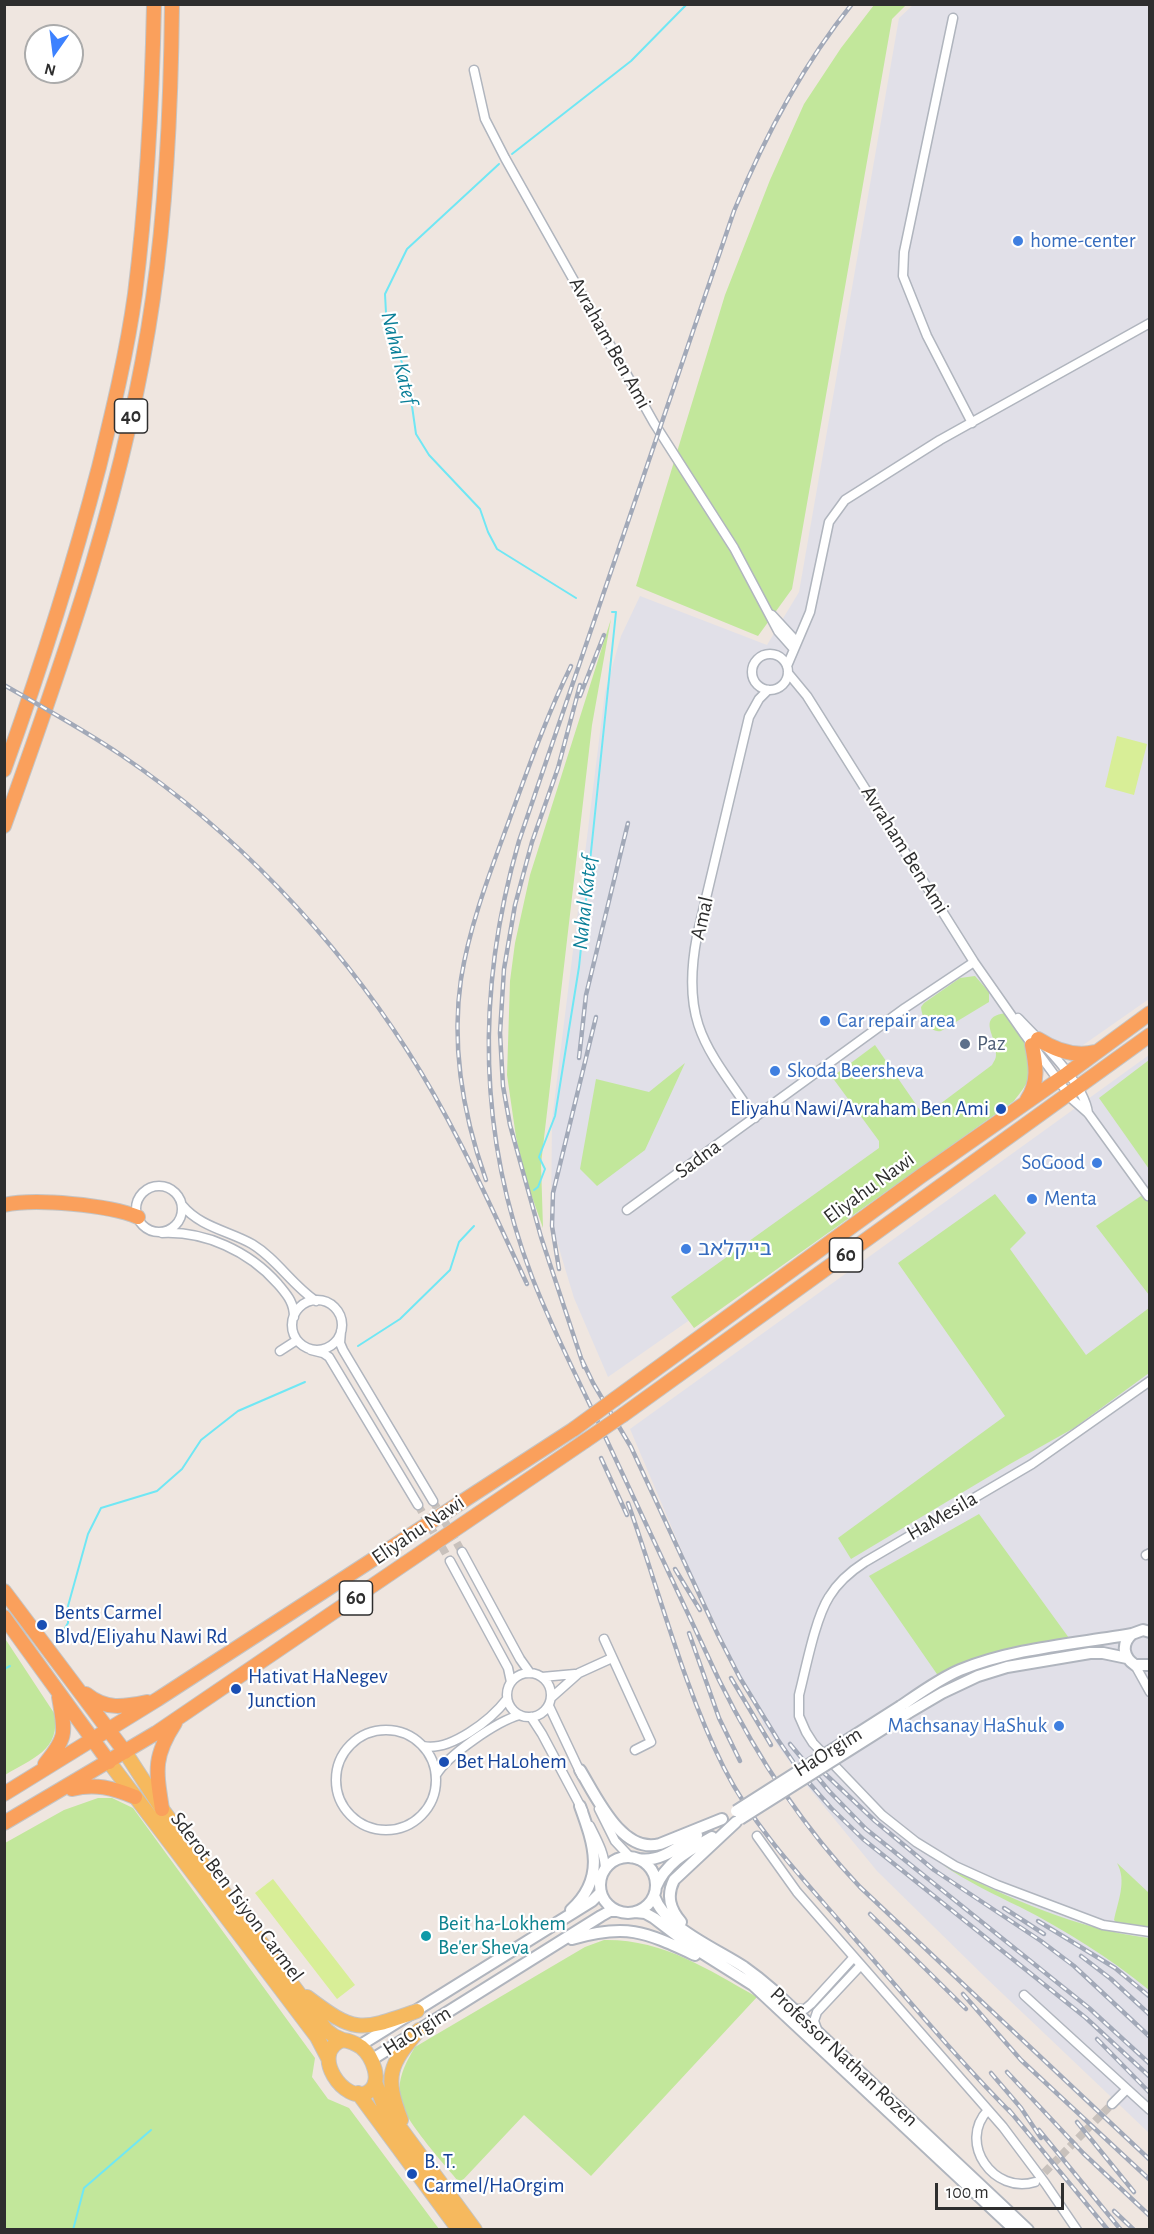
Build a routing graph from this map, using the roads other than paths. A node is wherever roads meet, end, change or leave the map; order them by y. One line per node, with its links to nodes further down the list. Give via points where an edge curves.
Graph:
1 (153, 4): 15 (highway, 40, via 147,182 134,296 115,403 80,542)
2 (172, 4): 16 (highway, 40, via 165,195 153,299 133,406 63,662)
3 (953, 18): 6 (street, via 904,252 903,276 927,336)
4 (474, 70): 7 (street, Avraham Ben Ami, via 485,118 505,158 654,423 734,548 765,608)
5 (1149, 323): 6 (street)
6 (972, 423): 7 (street, via 845,500 829,522 810,612)
7 (793, 645): 8 (street); 9 (street)
8 (773, 655): 9 (street, via 782,658); 10 (street, via 763,656 755,663 752,673)
9 (788, 669): 11 (street); 13 (street, Avraham Ben Ami)
10 (756, 683): 12 (street); 14 (street, Amal)
11 (782, 686): 12 (street); 13 (street)
12 (768, 690): 14 (street, Amal)
13 (807, 696): 17 (street, Avraham Ben Ami)
14 (753, 707): 25 (street, Amal, via 697,936 691,993 704,1043)
15 (4, 770)
16 (4, 827)
17 (974, 962): 20 (street, Avraham Ben Ami); 25 (street, Sadna)
18 (1149, 1013): 21 (highway, Eliyahu Nawi / 60)
19 (1149, 1035): 23 (highway, Eliyahu Nawi / 60)
20 (1035, 1042): 21 (highway, via 1068,1052); 22 (street, Avraham Ben Ami); 24 (highway, via 1036,1077)
21 (1100, 1050): 22 (highway, Eliyahu Nawi / 60)
22 (1063, 1077): 23 (street, Avraham Ben Ami); 24 (highway, Eliyahu Nawi / 60)
23 (1073, 1091): 26 (street, Avraham Ben Ami, via 1077,1104 1088,1113); 63 (highway, Eliyahu Nawi / 60, bridge, via 623,1415)
24 (1024, 1105): 59 (highway, Eliyahu Nawi / 60, bridge, via 574,1429)
25 (755, 1118): 29 (street, Sadna)
26 (1148, 1196)
27 (4, 1205): 30 (highway, via 28,1202 115,1209)
28 (182, 1205): 30 (street, via 170,1189 150,1188 137,1204); 31 (street, via 178,1224); 32 (street, via 199,1221 254,1245)
29 (627, 1210)
30 (138, 1217): 31 (street, via 147,1229)
31 (162, 1233): 33 (street, via 191,1234 246,1256 289,1298)
32 (316, 1301): 33 (street, via 302,1305); 34 (street, via 336,1309)
33 (294, 1317): 35 (street, via 292,1325)
34 (341, 1331): 36 (street, via 327,1348); 39 (street, via 343,1350)
35 (297, 1340): 36 (street); 37 (street)
36 (311, 1350): 40 (street, via 329,1357)
37 (280, 1351)
38 (1149, 1381): 91 (street, HaMesila, via 1032,1464 844,1578 822,1611 799,1700 801,1722 813,1743 882,1815 916,1842 997,1886 1107,1926)
39 (433, 1501)
40 (418, 1505)
41 (462, 1552): 51 (street)
42 (450, 1560): 54 (street, via 508,1668)
43 (4, 1590): 55 (highway)
44 (4, 1617): 56 (highway)
45 (1149, 1632): 46 (street, HaOrgim)
46 (1132, 1634): 49 (street, via 1124,1648); 62 (street, HaOrgim, via 979,1663 938,1681)
47 (604, 1639): 48 (street)
48 (612, 1658): 52 (street); 69 (street, via 651,1742)
49 (1131, 1661): 50 (street, HaOrgim); 57 (street); 62 (street, HaOrgim, via 1090,1653 1007,1667 960,1683)
50 (1149, 1665)
51 (530, 1673): 53 (street); 54 (street)
52 (579, 1673): 53 (street); 58 (street)
53 (542, 1677): 58 (street)
54 (511, 1682): 60 (street)
55 (73, 1683): 59 (highway, via 94,1700 113,1707); 66 (highway)
56 (58, 1692): 67 (highway); 73 (highway, via 64,1736)
57 (1149, 1692)
58 (552, 1697): 61 (street)
59 (158, 1699): 66 (highway, Eliyahu Nawi / 60)
60 (507, 1699): 64 (street); 68 (street, via 491,1717 450,1743 435,1748)
61 (549, 1706): 65 (street); 72 (street)
62 (905, 1710): 80 (street, HaOrgim, bridge)
63 (189, 1712): 70 (highway, Eliyahu Nawi / 60); 79 (highway, via 176,1720 159,1752 157,1774)
64 (520, 1715): 65 (street); 74 (street, via 461,1748)
65 (531, 1717): 78 (street)
66 (108, 1730): 67 (highway, 60); 70 (highway)
67 (93, 1740): 71 (highway); 73 (highway, 60)
68 (423, 1746): 74 (street); 74 (street, via 405,1734 390,1731 360,1737 344,1754 338,1768 339,1798 359,1822 394,1830 425,1812 433,1797)
69 (635, 1750)
70 (125, 1752): 71 (highway, 60); 79 (main road, Sderot Ben Tsiyon Carmel)
71 (109, 1762): 76 (highway, 60); 77 (main road, Sderot Ben Tsiyon Carmel)
72 (580, 1770): 81 (street, via 616,1827 639,1844 660,1844); 84 (street, via 615,1841)
73 (37, 1773): 75 (highway, 60)
74 (436, 1775)
75 (4, 1794)
76 (53, 1794): 77 (highway, via 89,1785); 82 (highway, 60)
77 (135, 1797): 105 (main road, Sderot Ben Tsiyon Carmel, via 317,2037)
78 (580, 1806): 85 (street, via 602,1849); 90 (street, via 594,1845 595,1865 585,1894)
79 (162, 1809): 97 (main road, Sderot Ben Tsiyon Carmel)
80 (737, 1817): 81 (street, HaOrgim); 87 (street, HaOrgim, via 675,1861 661,1877); 92 (street, via 670,1887 669,1900 674,1912)
81 (722, 1819): 84 (street, HaOrgim, via 660,1857)
82 (4, 1823)
83 (757, 1836): 94 (street, via 796,1892)
84 (633, 1858): 85 (street, via 614,1862); 87 (street, via 652,1871)
85 (605, 1870): 86 (street)
86 (601, 1892): 88 (street); 90 (street, HaOrgim)
87 (655, 1892): 89 (street, via 646,1906); 92 (street, Professor Nathan Rozen, via 658,1908)
88 (617, 1911): 89 (street); 93 (street, HaOrgim, via 601,1916)
89 (635, 1912): 96 (street, Professor Nathan Rozen, via 654,1918)
90 (554, 1925): 100 (street, HaOrgim)
91 (1149, 1932)
92 (695, 1937): 99 (street, Professor Nathan Rozen, via 759,1978)
93 (547, 1950): 96 (street, via 597,1932 630,1930 662,1940); 101 (street, HaOrgim)
94 (854, 1957): 95 (street); 99 (street, via 811,2004 801,2010)
95 (861, 1965): 102 (street, via 817,2012 814,2021); 111 (street)
96 (736, 1974): 117 (street, Professor Nathan Rozen, via 767,1997)
97 (296, 1989): 100 (main road, via 334,2017 353,2025 379,2023); 103 (main road, Sderot Ben Tsiyon Carmel, via 326,2030)
98 (1024, 1995): 108 (street)
99 (793, 2009): 102 (street, Professor Nathan Rozen)
100 (417, 2011): 104 (street, HaOrgim)
101 (419, 2030): 106 (street, HaOrgim); 113 (main road, via 395,2061 390,2087)
102 (818, 2033): 118 (street, Professor Nathan Rozen)
103 (343, 2040): 104 (main road); 105 (main road, via 335,2043)
104 (359, 2046): 106 (main road)
105 (328, 2058): 109 (main road, via 335,2078)
106 (371, 2060): 107 (main road)
107 (375, 2082): 109 (main road, via 369,2092); 113 (main road, via 384,2106)
108 (1126, 2089): 110 (street); 112 (street)
109 (358, 2094): 115 (main road)
110 (1112, 2104)
111 (988, 2110): 114 (street, via 977,2125 975,2137 984,2162 1007,2181); 119 (street)
112 (1149, 2110)
113 (410, 2141): 116 (main road)
114 (1035, 2182)
115 (459, 2229)
116 (475, 2229)
117 (1015, 2229)
118 (1028, 2229)
119 (1077, 2229)

